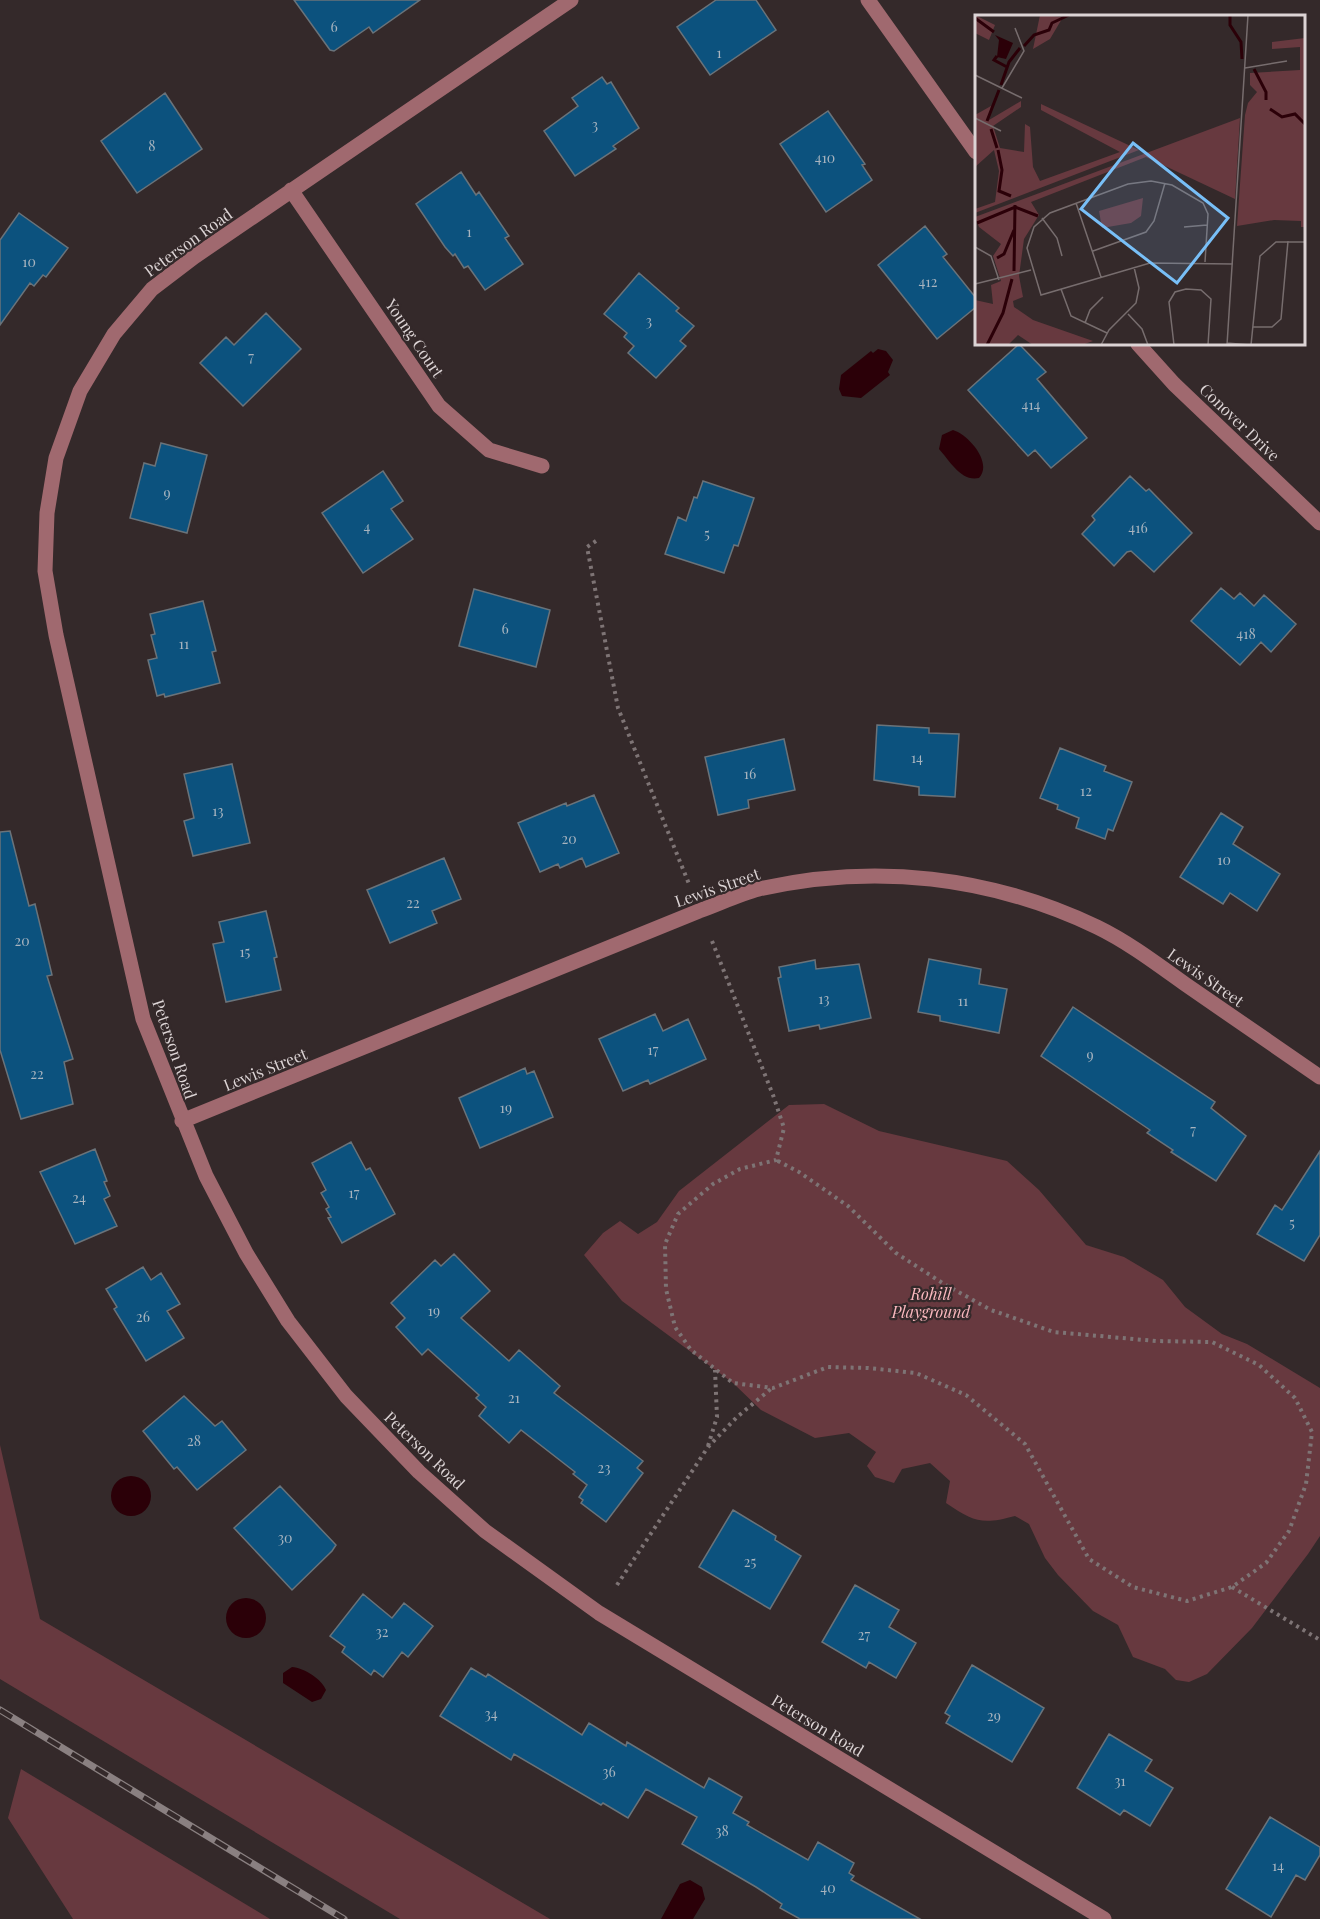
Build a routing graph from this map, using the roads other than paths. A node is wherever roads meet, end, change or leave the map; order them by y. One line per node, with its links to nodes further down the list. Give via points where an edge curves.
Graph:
1 (571, 0): 4 (street, Peterson Road)
2 (868, 0): 3 (street)
3 (975, 152)
4 (291, 190): 6 (street, Young Court, via 439,406 489,450); 9 (street, Peterson Road, via 152,289 114,334 76,402 56,458 47,513 45,571 56,635 143,1019)
5 (1138, 345): 7 (street, Conover Drive)
6 (542, 466)
7 (1320, 523)
8 (1320, 1077): 9 (street, Lewis Street, via 1098,928 980,885 929,877 868,875 808,880 757,890)
9 (182, 1121): 10 (street, Peterson Road, via 241,1244 288,1322 346,1396 419,1472 485,1531 599,1613)
10 (1104, 1919)

